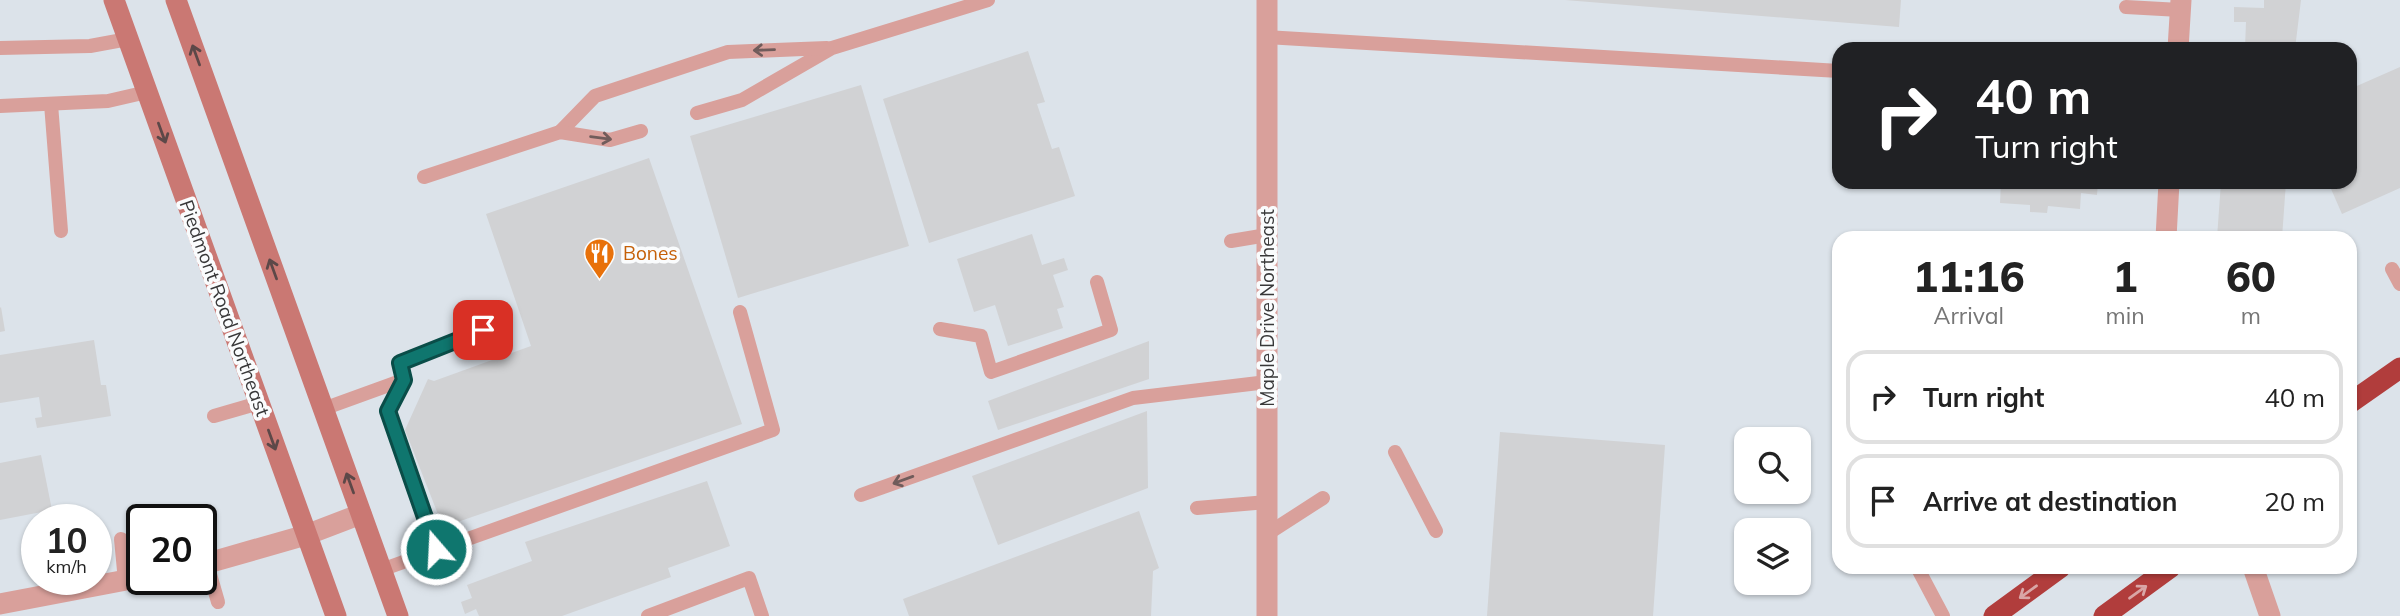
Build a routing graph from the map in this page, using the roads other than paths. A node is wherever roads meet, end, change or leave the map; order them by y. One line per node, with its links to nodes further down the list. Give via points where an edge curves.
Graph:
1 (114, 0): 8 (main road, Piedmont Road Northeast)
2 (176, 0): 36 (main road, one-way to 2)
3 (988, 0): 11 (lane)
4 (1267, 0): 7 (street, Maple Drive Northeast)
5 (2181, 5): 6 (lane); 9 (street)
6 (2126, 7)
7 (1267, 37): 12 (lane); 23 (street, Maple Drive Northeast)
8 (128, 39): 10 (lane, via 89,46); 13 (main road, Piedmont Road Northeast)
9 (2178, 42)
10 (0, 48)
11 (832, 48): 16 (lane, via 742,100); 18 (lane, one-way to 18, via 728,52 595,96)
12 (1832, 71)
13 (147, 92): 14 (lane, via 108,101); 35 (main road, Piedmont Road Northeast, one-way to 35)
14 (51, 104): 15 (lane); 21 (lane)
15 (0, 106)
16 (697, 113)
17 (641, 131): 18 (lane, one-way to 17, via 610,140)
18 (560, 132): 19 (lane)
19 (424, 177)
20 (2169, 189): 22 (street)
21 (61, 231)
22 (2166, 231)
23 (1267, 236): 24 (lane); 33 (street, Maple Drive Northeast)
24 (1231, 241)
25 (2392, 269): 27 (lane)
26 (1097, 282): 29 (lane, via 1111,330 991,372 981,336)
27 (2400, 284)
28 (740, 312): 48 (lane, via 773,430)
29 (940, 329)
30 (483, 330): 32 (lane, via 400,363)
31 (2400, 368): 34 (highway)
32 (404, 380): 36 (lane); 48 (lane, via 388,411)
33 (1267, 382): 39 (lane, one-way to 39, via 1133,398); 41 (street, Maple Drive Northeast)
34 (2357, 398)
35 (258, 403): 37 (lane); 46 (main road, Piedmont Road Northeast, one-way to 46)
36 (323, 408): 43 (main road, one-way to 36)
37 (214, 416)
38 (1395, 452): 44 (lane)
39 (861, 495)
40 (1323, 498): 45 (lane)
41 (1267, 502): 42 (lane); 45 (street, Maple Drive Northeast)
42 (1197, 508)
43 (361, 514): 46 (street); 51 (main road)
44 (1436, 531)
45 (1267, 534): 64 (street, Maple Drive Northeast)
46 (306, 535): 50 (street); 60 (main road, Piedmont Road Northeast)
47 (121, 539): 49 (lane)
48 (436, 549): 51 (lane)
49 (126, 556)
50 (217, 560)
51 (381, 570): 61 (main road)
52 (1921, 574): 65 (lane)
53 (2051, 574): 66 (highway, one-way to 66)
54 (2161, 574): 67 (highway, one-way to 54)
55 (2255, 574): 68 (street)
56 (126, 580): 59 (street)
57 (215, 595): 58 (lane)
58 (218, 603)
59 (0, 604)
60 (336, 616)
61 (398, 616)
62 (648, 616): 63 (lane, via 749,578)
63 (762, 616)
64 (1267, 616)
65 (1943, 616)
66 (1994, 616)
67 (2104, 616)
68 (2270, 616)

